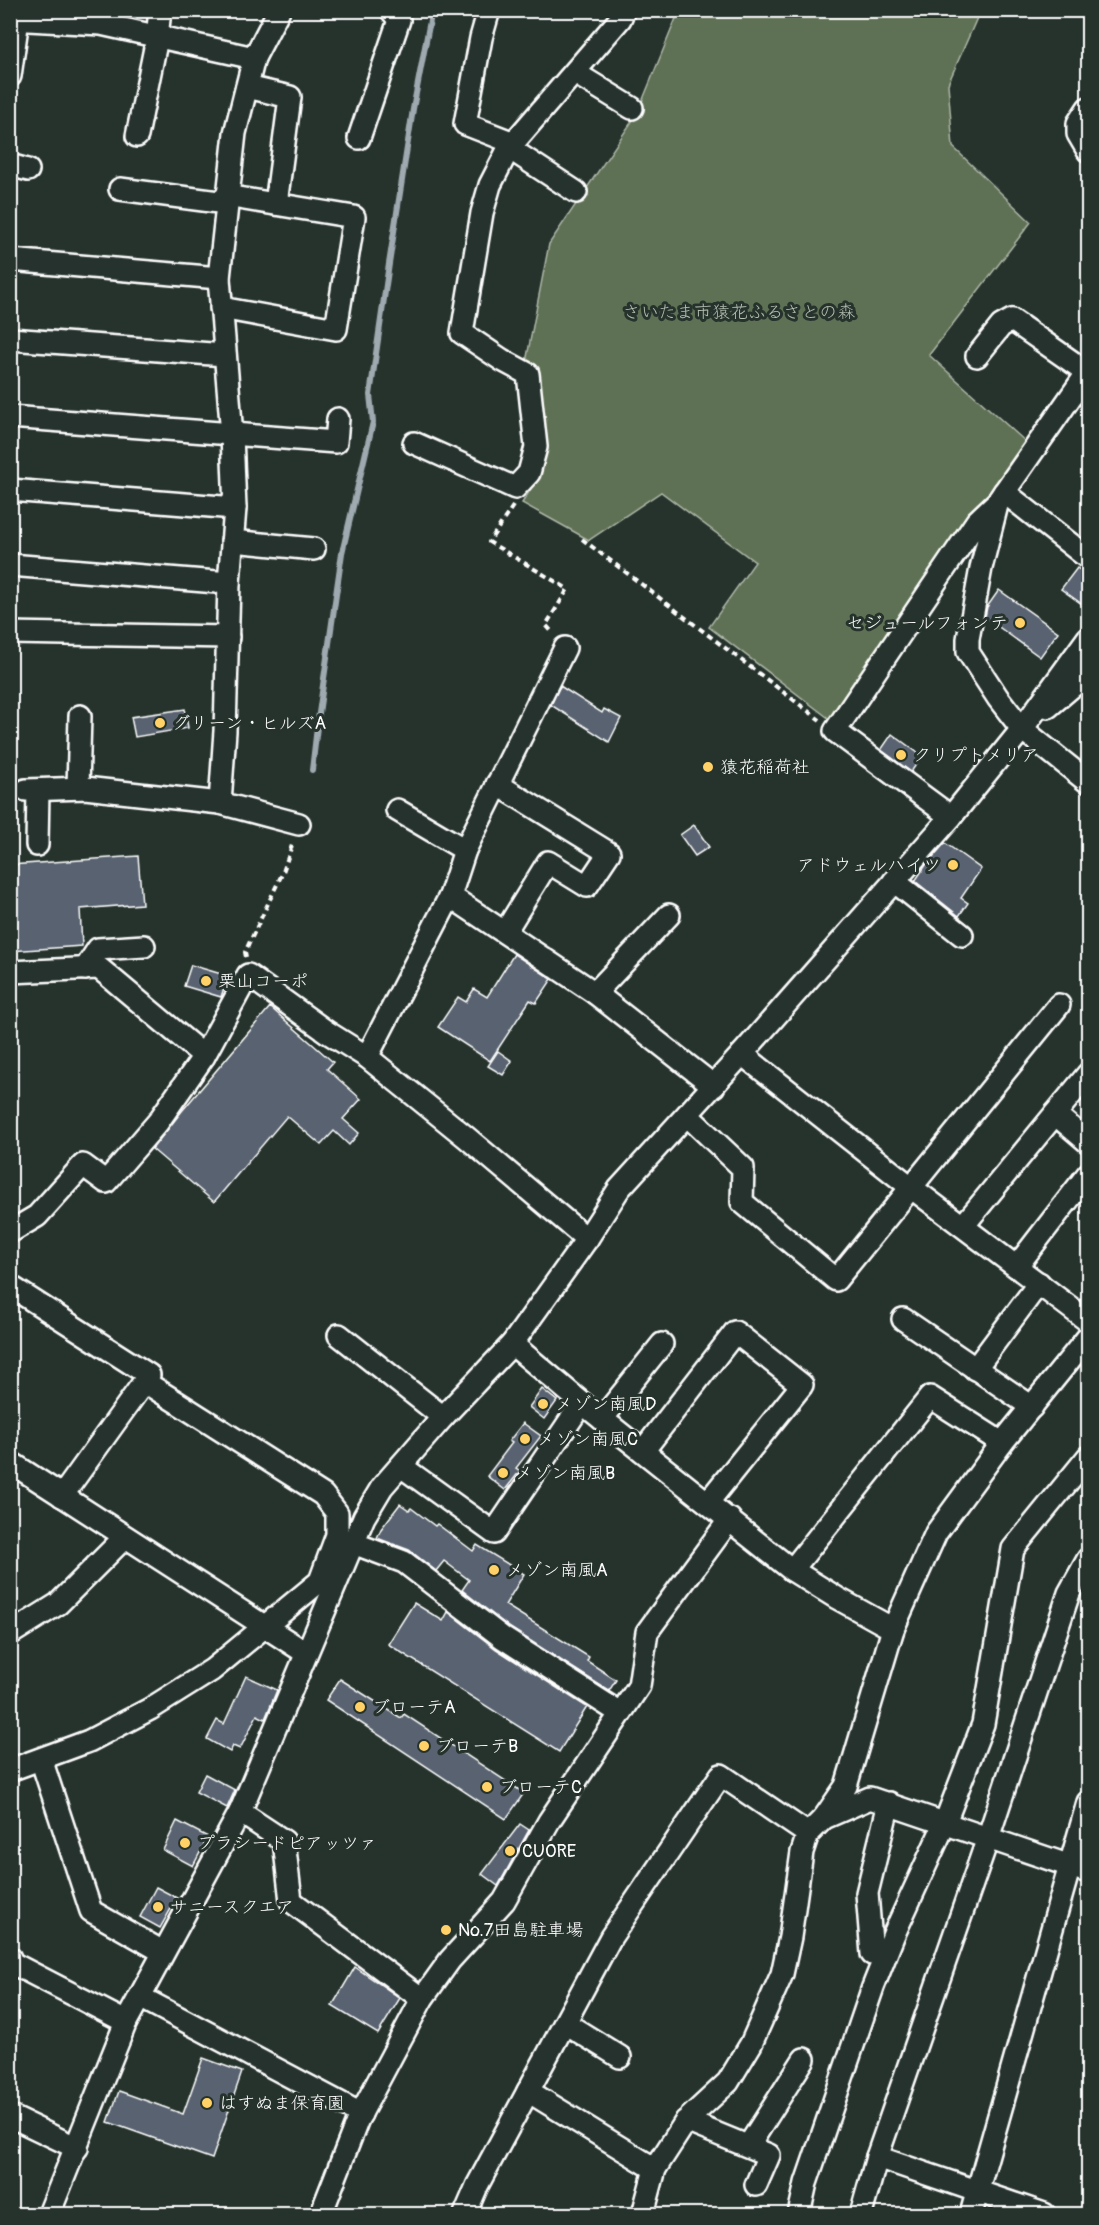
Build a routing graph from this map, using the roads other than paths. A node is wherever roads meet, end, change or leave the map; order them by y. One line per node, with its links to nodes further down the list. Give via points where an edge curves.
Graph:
1 (160, 10): 7 (street)
2 (279, 10): 8 (street)
3 (391, 10): 15 (street, via 399,20)
4 (489, 10): 16 (street, via 465,124)
5 (624, 10): 9 (street)
6 (19, 17): 7 (street, via 101,24); 10 (street)
7 (157, 36): 8 (street); 14 (street)
8 (254, 58): 11 (street)
9 (575, 73): 12 (street); 16 (street)
10 (10, 76)
11 (247, 87): 20 (street, via 235,133); 21 (street, via 290,97)
12 (632, 108)
13 (1089, 108): 17 (street, via 1077,123 1078,134)
14 (137, 136)
15 (359, 138)
16 (512, 146): 19 (street); 32 (street, via 490,185 482,213 462,333 528,374 536,447 529,473 515,488)
17 (1089, 151)
18 (120, 189): 20 (street)
19 (576, 192)
20 (226, 200): 21 (street); 23 (street)
21 (276, 204): 24 (street, via 354,217 336,328)
22 (10, 260): 23 (street)
23 (219, 278): 24 (street)
24 (221, 308): 26 (street)
25 (10, 339): 26 (street)
26 (225, 355): 31 (street)
27 (977, 356): 28 (street, via 1001,326 1012,320)
28 (1088, 372): 34 (street)
29 (10, 417): 31 (street)
30 (338, 419): 31 (street, via 336,442)
31 (231, 435): 35 (street)
32 (414, 443)
33 (10, 490): 35 (street)
34 (1001, 497): 38 (street); 47 (street, via 981,568 968,652); 53 (street, via 977,521 835,731)
35 (235, 508): 36 (street)
36 (232, 541): 37 (street); 40 (street)
37 (314, 549)
38 (1089, 558)
39 (10, 565): 40 (street)
40 (229, 583): 42 (street)
41 (10, 633): 42 (street)
42 (228, 637): 51 (street)
43 (1089, 639): 47 (street)
44 (565, 648): 49 (street)
45 (1089, 673): 47 (street)
46 (80, 716): 50 (street)
47 (1022, 729): 48 (street); 53 (street)
48 (1089, 782)
49 (497, 784): 56 (street); 60 (street, via 609,853 587,886 548,862)
50 (78, 788): 51 (street); 55 (street, via 32,790)
51 (220, 803): 54 (street)
52 (397, 810): 56 (street)
53 (951, 817): 57 (street)
54 (299, 824)
55 (37, 846)
56 (465, 850): 58 (street)
57 (894, 881): 61 (street); 67 (street)
58 (450, 896): 60 (street); 69 (street)
59 (669, 915): 65 (street)
60 (505, 932): 65 (street)
61 (962, 935)
62 (144, 946): 63 (street, via 98,948)
63 (85, 969): 64 (street); 68 (street, via 99,968)
64 (10, 972)
65 (595, 993): 71 (street)
66 (1059, 1005): 76 (street)
67 (742, 1054): 71 (street); 76 (street)
68 (204, 1056): 69 (street, via 248,975); 78 (street, via 158,1122 106,1182 83,1165 37,1215)
69 (367, 1057): 79 (street)
70 (1089, 1074): 72 (street)
71 (714, 1086): 73 (street)
72 (1055, 1114): 74 (street); 77 (street)
73 (687, 1115): 76 (street, via 743,1168 742,1202 836,1280); 79 (street, via 619,1189)
74 (1089, 1142)
75 (1089, 1174): 80 (street)
76 (912, 1188): 77 (street)
77 (963, 1226): 80 (street)
78 (10, 1232)
79 (587, 1239): 87 (street)
80 (1017, 1266): 81 (street)
81 (1039, 1283): 84 (street); 89 (street)
82 (10, 1286): 90 (street, via 149,1375)
83 (903, 1319): 89 (street)
84 (1089, 1320)
85 (339, 1335): 93 (street)
86 (1089, 1336): 92 (street)
87 (512, 1344): 91 (street); 93 (street)
88 (662, 1344): 94 (street)
89 (975, 1369): 92 (street)
90 (145, 1382): 100 (street); 107 (street, via 323,1495 337,1513 337,1535 320,1581)
91 (582, 1403): 94 (street); 99 (street, via 494,1533)
92 (1032, 1407): 95 (street)
93 (442, 1417): 99 (street)
94 (602, 1419): 96 (street)
95 (1002, 1443): 106 (street, via 930,1397); 108 (street, via 936,1533)
96 (643, 1451): 101 (street); 101 (street, via 735,1332 802,1385)
97 (1089, 1457): 118 (street, via 1013,1550 983,1724)
98 (10, 1462): 100 (street)
99 (401, 1466): 104 (street, via 364,1516)
100 (63, 1496): 103 (street)
101 (708, 1502): 102 (street)
102 (730, 1519): 106 (street); 111 (street, via 647,1632 639,1686)
103 (124, 1537): 107 (street); 109 (street, via 58,1604)
104 (353, 1544): 110 (street); 111 (street, via 404,1562 503,1638)
105 (1089, 1560): 120 (street, via 1069,1593)
106 (792, 1570): 108 (street)
107 (265, 1628): 110 (street); 112 (street, via 212,1671 150,1709)
108 (893, 1629): 117 (street, via 846,1786)
109 (10, 1634)
110 (306, 1653): 116 (street)
111 (620, 1713): 126 (street, via 549,1821 504,1901 450,1960)
112 (41, 1759): 113 (street); 122 (street, via 91,1911)
113 (10, 1770)
114 (1089, 1802): 121 (street)
115 (889, 1803): 117 (street, via 870,1798); 118 (street); 123 (street, via 867,1893)
116 (240, 1812): 122 (street); 126 (street, via 284,1841 291,1901)
117 (824, 1818): 119 (street)
118 (944, 1825): 120 (street); 145 (street, via 873,1986)
119 (808, 1834): 128 (street, via 721,1775 611,1937); 134 (street, via 782,1974 751,2044 728,2082)
120 (988, 1838): 121 (street); 137 (street)
121 (1079, 1868): 140 (street)
122 (163, 1952): 125 (street)
123 (872, 1954)
124 (11, 1963): 127 (street)
125 (140, 1997): 127 (street); 132 (street)
126 (422, 1999): 132 (street)
127 (126, 2022): 136 (street)
128 (565, 2023): 129 (street); 131 (street)
129 (620, 2057)
130 (804, 2059): 135 (street)
131 (528, 2091): 138 (street); 143 (street)
132 (361, 2114): 142 (street)
133 (10, 2116): 136 (street)
134 (686, 2121): 135 (street); 138 (street)
135 (749, 2145): 139 (street, via 769,2155)
136 (77, 2148): 141 (street)
137 (877, 2157): 140 (street); 146 (street)
138 (655, 2169): 144 (street)
139 (756, 2185)
140 (977, 2193): 147 (street); 148 (street)
141 (49, 2214)
142 (321, 2214)
143 (465, 2214)
144 (643, 2214)
145 (799, 2214)
146 (861, 2214)
147 (971, 2214)
148 (1044, 2214)

